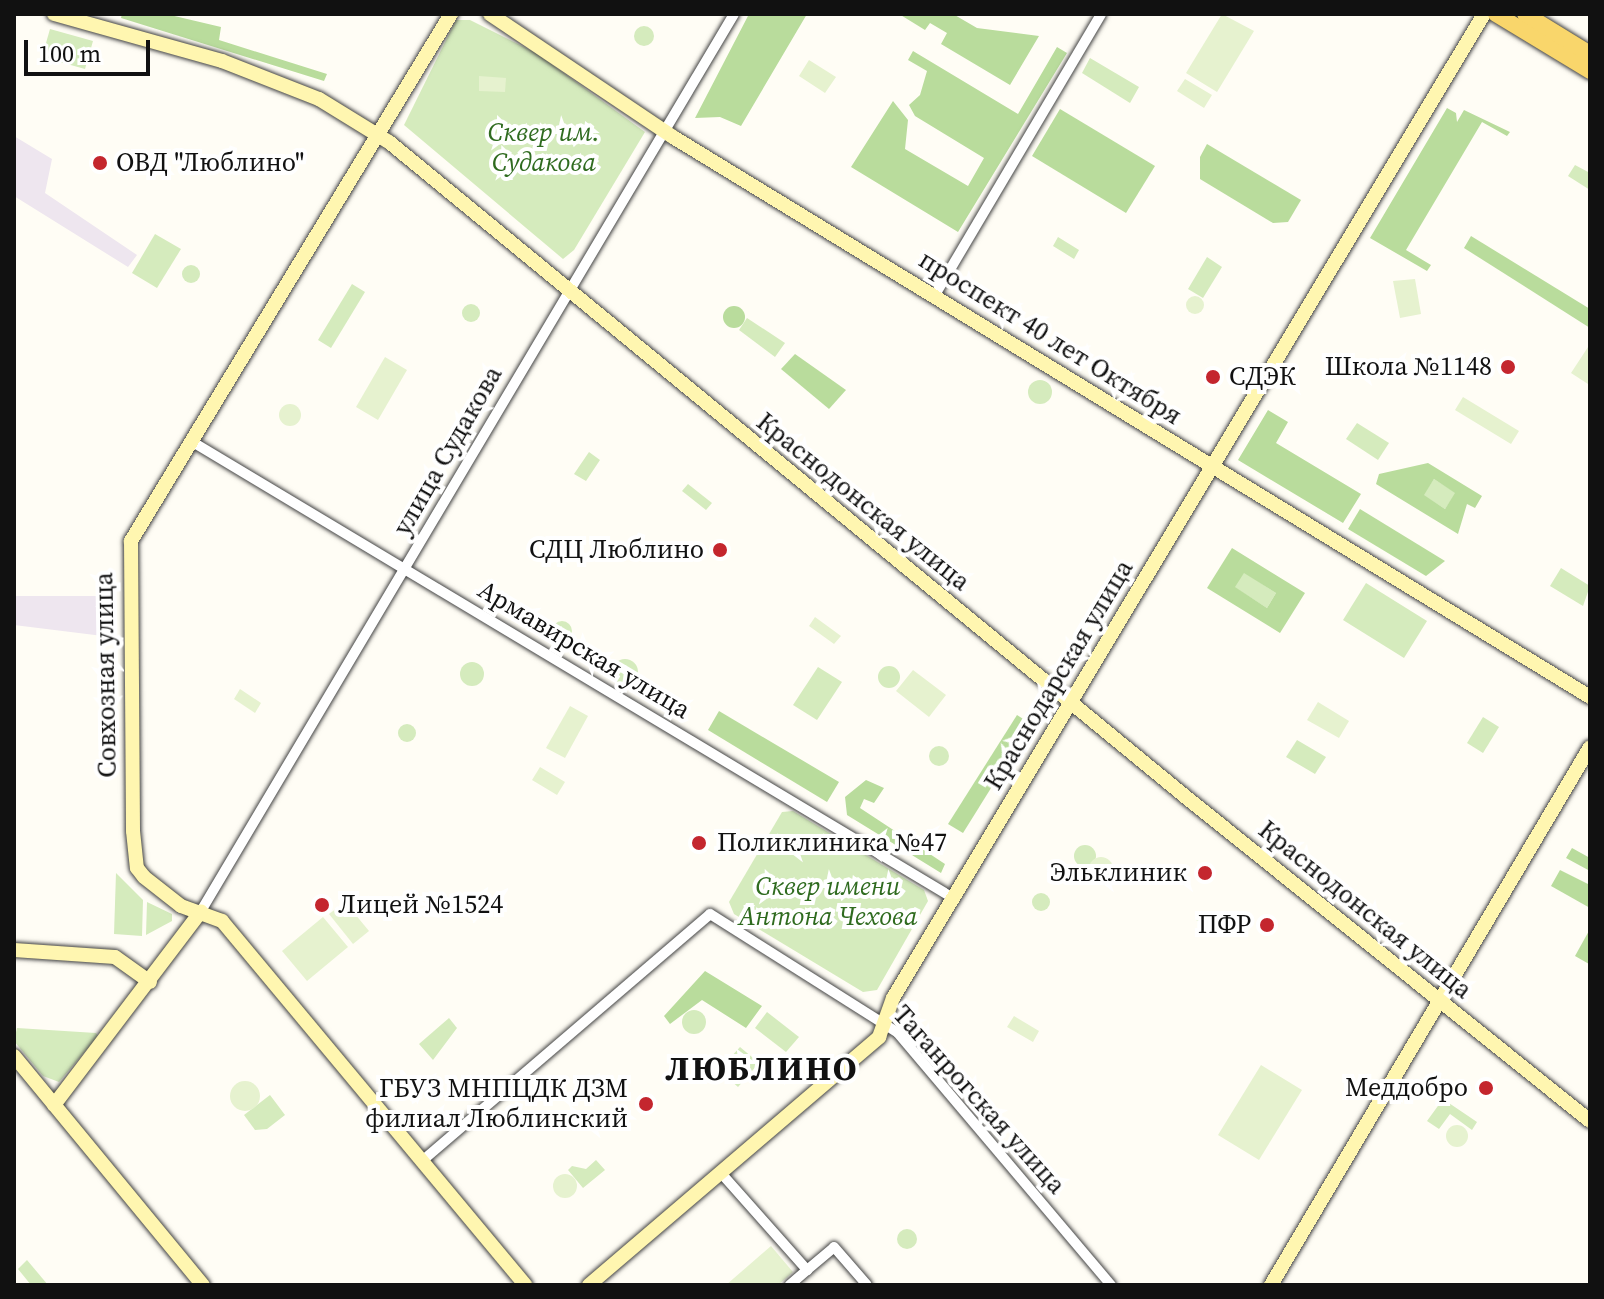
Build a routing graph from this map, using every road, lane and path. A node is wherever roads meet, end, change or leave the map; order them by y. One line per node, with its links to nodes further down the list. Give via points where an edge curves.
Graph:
1 (54, 14): 12 (street, Краснодонская улица, via 222,61 319,99)
2 (451, 14): 12 (street, Совхозная улица)
3 (490, 14): 11 (street, проспект 40 лет Октября)
4 (734, 14): 11 (street, улица Судакова)
5 (1101, 14): 14 (street)
6 (1484, 14): 16 (street, Краснодарская улица)
7 (1496, 14): 10 (main road)
8 (1525, 14): 9 (main road)
9 (1590, 54)
10 (1590, 71)
11 (664, 131): 13 (street, улица Судакова); 14 (street, проспект 40 лет Октября)
12 (377, 135): 13 (street, Краснодонская улица); 15 (street, Совхозная улица)
13 (566, 291): 17 (street, улица Судакова); 19 (street, Краснодонская улица)
14 (935, 295): 16 (street, проспект 40 лет Октября)
15 (191, 441): 17 (street, Армавирская улица); 22 (street, Совхозная улица, via 131,541 128,608 137,868 181,906)
16 (1212, 467): 18 (street, проспект 40 лет Октября); 19 (street, Краснодарская улица)
17 (404, 568): 21 (street, Армавирская улица); 22 (street, улица Судакова)
18 (1590, 697)
19 (1071, 702): 21 (street, Краснодарская улица); 25 (street, Краснодонская улица)
20 (1590, 747): 25 (street)
21 (953, 898): 26 (street, Краснодарская улица, via 893,998)
22 (201, 911): 24 (street); 30 (street, Совхозная улица, via 222,921)
23 (14, 950): 24 (street, via 115,957)
24 (150, 982): 28 (street)
25 (1441, 1001): 29 (street, Краснодонская улица); 39 (street)
26 (886, 1021): 30 (street, Таганрогская улица, via 710,914); 31 (street, Краснодарская улица, via 867,1050); 38 (street, Таганрогская улица)
27 (14, 1056): 28 (street)
28 (54, 1105): 33 (street)
29 (1590, 1121)
30 (422, 1161): 34 (street, Совхозная улица)
31 (721, 1173): 32 (street); 35 (street, Краснодарская улица)
32 (807, 1270): 36 (street); 37 (street, via 834,1247)
33 (203, 1285)
34 (525, 1285)
35 (589, 1285)
36 (790, 1285)
37 (867, 1285)
38 (1111, 1285)
39 (1271, 1285)

